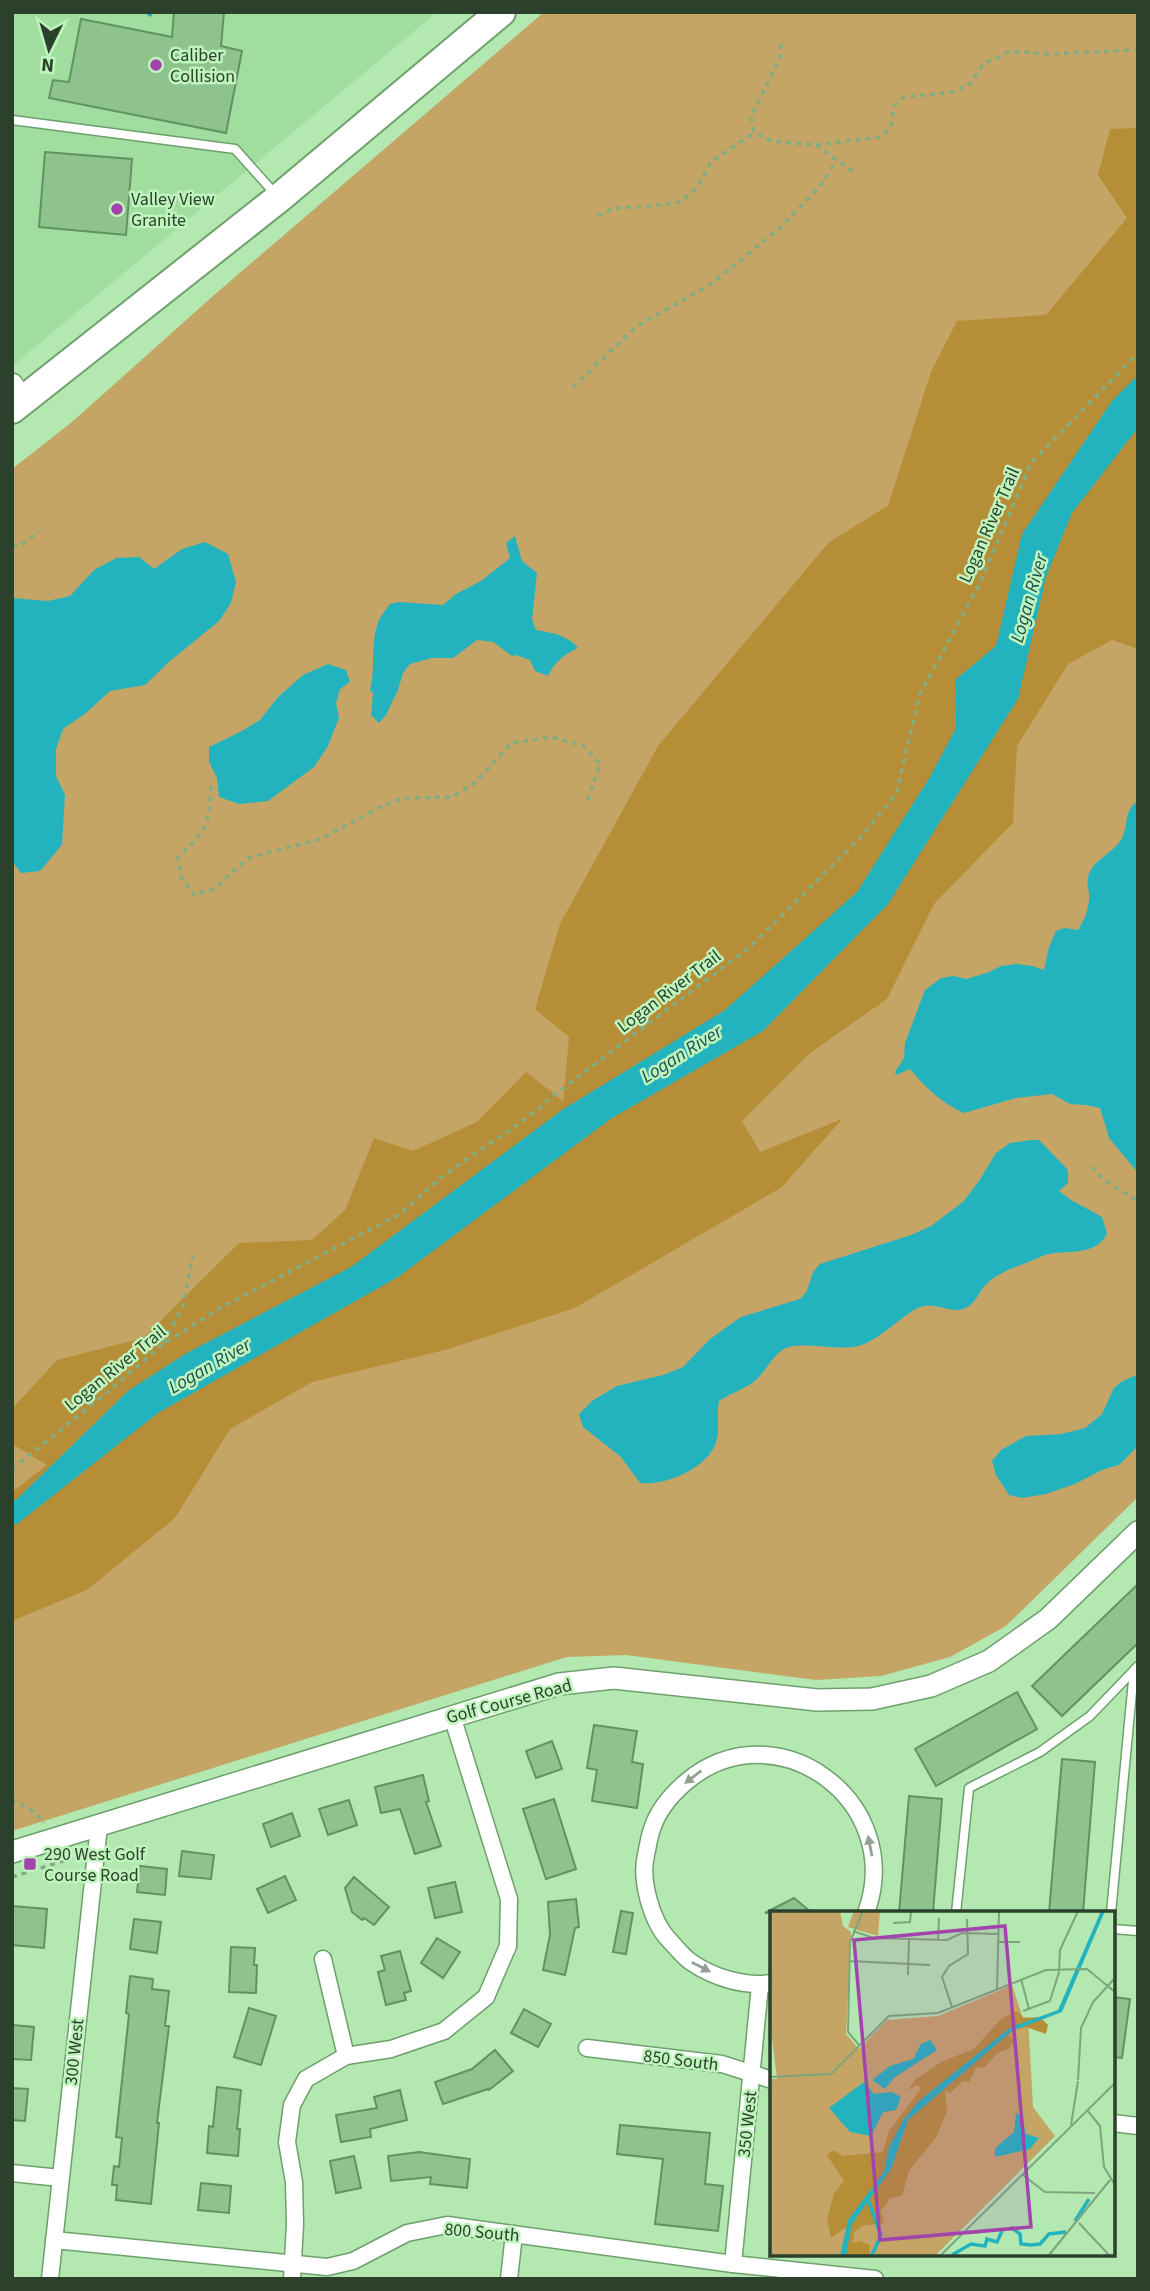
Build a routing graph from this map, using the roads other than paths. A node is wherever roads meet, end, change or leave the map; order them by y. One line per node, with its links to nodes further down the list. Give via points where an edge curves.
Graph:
1 (501, 12): 3 (highway)
2 (12, 120): 3 (lane, via 235,149)
3 (279, 198): 4 (highway)
4 (16, 398)
5 (1138, 1532): 7 (street, Golf Course Road, via 1048,1619 989,1661 931,1686 872,1699 817,1700 614,1678 559,1684)
6 (1136, 1668): 11 (lane, via 1090,1716 1040,1752 969,1788); 12 (lane)
7 (452, 1716): 8 (street, Golf Course Road); 18 (street, via 509,1899 508,1947 485,1997 444,2031 391,2049)
8 (99, 1825): 9 (street, Golf Course Road); 24 (street, 300 West)
9 (12, 1852)
10 (866, 1911): 16 (street, one-way to 16, via 874,1877 871,1843 859,1811 837,1785 808,1766 772,1756 735,1757 700,1771 671,1795 652,1827 644,1864 648,1901 664,1935 690,1962 723,1979)
11 (956, 1911)
12 (1111, 1911)
13 (1115, 1928): 14 (lane)
14 (1138, 1931)
15 (323, 1959): 18 (street)
16 (766, 1984): 19 (street, 350 West)
17 (587, 2048): 19 (street, 850 South, via 722,2064)
18 (346, 2056): 28 (street, via 306,2079 292,2105 287,2142 296,2224)
19 (752, 2074): 20 (street, 850 South); 27 (street, 350 West)
20 (770, 2079)
21 (1115, 2123): 22 (street)
22 (1138, 2126)
23 (12, 2173): 24 (street)
24 (60, 2178): 26 (street, 300 West)
25 (514, 2234): 27 (street, 800 South); 28 (street, 800 South, via 447,2225 407,2233 353,2261); 30 (street)
26 (54, 2240): 28 (street, 800 South); 29 (street, 300 West)
27 (733, 2264): 31 (street, 800 South)
28 (292, 2272)
29 (50, 2279)
30 (509, 2279)
31 (875, 2279)

